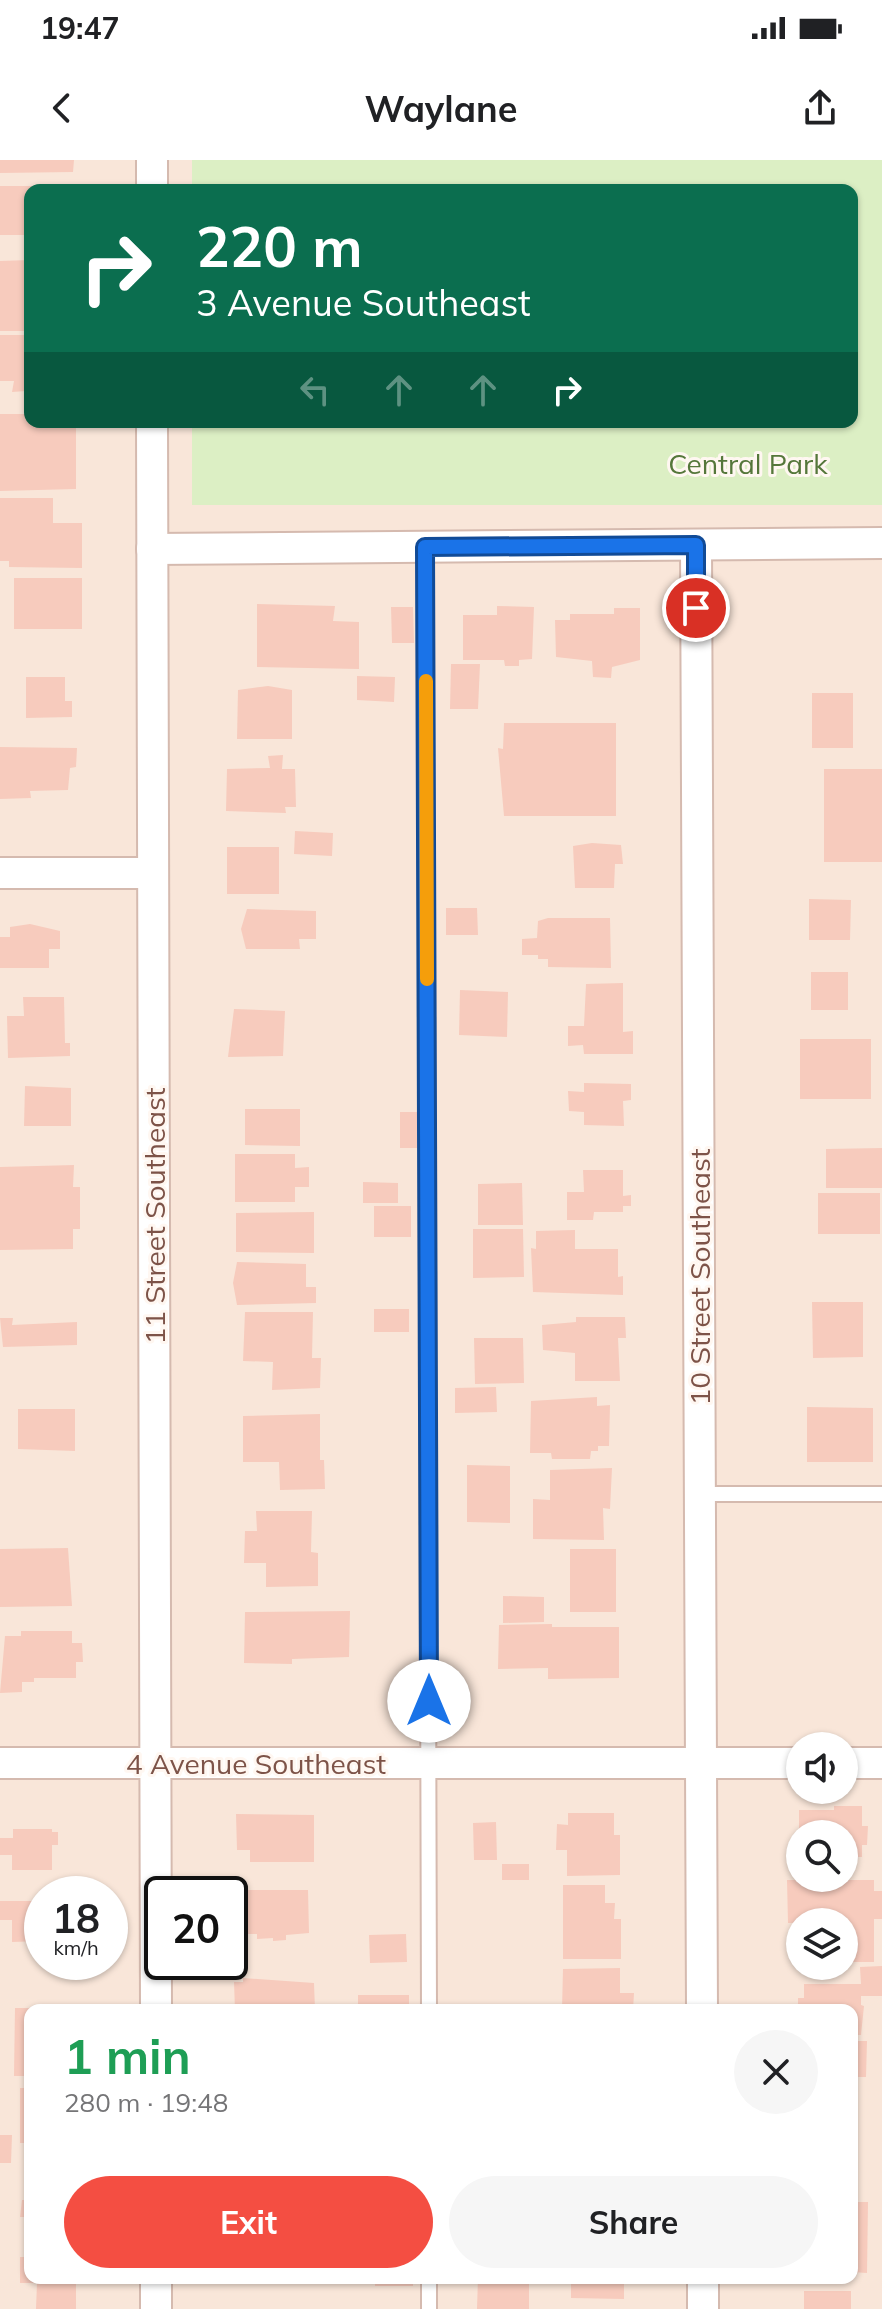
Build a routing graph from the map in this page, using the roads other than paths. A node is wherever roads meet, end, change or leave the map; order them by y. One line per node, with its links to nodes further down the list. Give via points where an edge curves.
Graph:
1 (152, 160): 2 (street)
2 (152, 184)
3 (152, 428): 7 (street, 11 Street Southeast)
4 (882, 543): 5 (street)
5 (696, 545): 6 (street); 10 (street, 10 Street Southeast)
6 (425, 547): 7 (street); 14 (lane)
7 (152, 549): 9 (street, 11 Street Southeast)
8 (0, 873): 9 (street)
9 (153, 873): 13 (street, 11 Street Southeast)
10 (700, 1494): 11 (lane); 15 (street, 10 Street Southeast)
11 (882, 1494)
12 (0, 1763): 13 (street, 4 Avenue Southeast)
13 (155, 1763): 14 (street, 4 Avenue Southeast); 19 (street, 11 Street Southeast)
14 (430, 1763): 15 (street, 4 Avenue Southeast); 20 (lane)
15 (701, 1763): 16 (street, 4 Avenue Southeast); 21 (street, 10 Street Southeast)
16 (786, 1763)
17 (858, 1763): 18 (street)
18 (882, 1763)
19 (156, 2004)
20 (429, 2004)
21 (702, 2004)
22 (156, 2284): 25 (street)
23 (429, 2284): 26 (lane)
24 (703, 2284): 27 (street)
25 (156, 2309)
26 (429, 2309)
27 (703, 2309)

